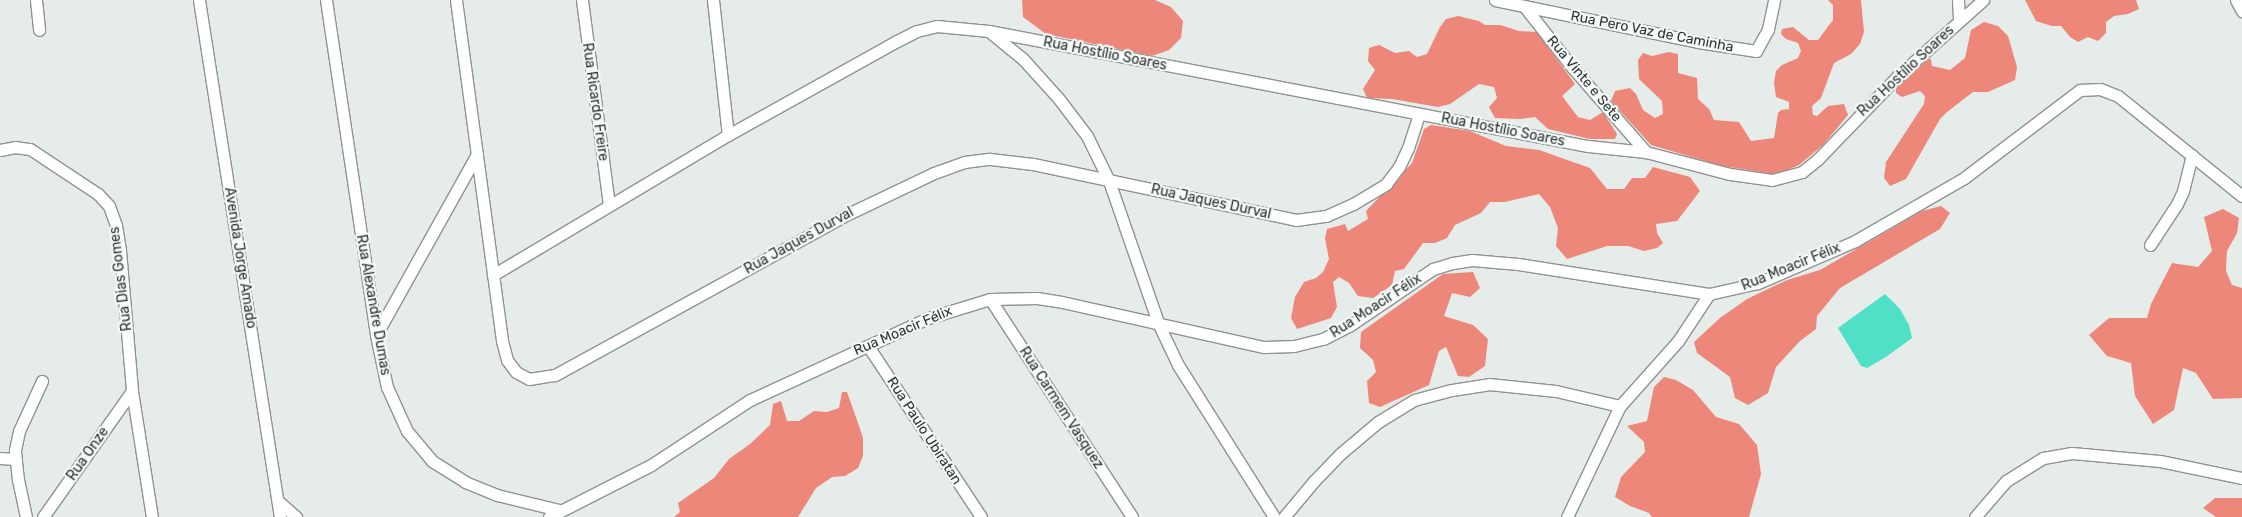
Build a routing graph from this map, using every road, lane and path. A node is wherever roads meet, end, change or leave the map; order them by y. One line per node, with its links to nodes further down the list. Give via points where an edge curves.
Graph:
1 (36, 0): 15 (street)
2 (199, 0): 39 (street, Avenida Jorge Amado)
3 (326, 0): 31 (street, Rua Alexandre Dumas)
4 (456, 0): 21 (street, Rua Jaques Durval)
5 (582, 0): 25 (street, Rua Ricardo Freire)
6 (1495, 0): 12 (street, Rua Pero Vaz de Caminha)
7 (1774, 0): 12 (street, Rua Pero Vaz de Caminha, via 1768,29 1756,50 1698,42)
8 (1958, 0): 14 (street)
9 (1983, 0): 14 (street, Rua Hostílio Soares)
10 (2236, 0): 13 (street)
11 (714, 1): 18 (street)
12 (1524, 6): 20 (street, Rua Vinte e Sete)
13 (2242, 11)
14 (1959, 21): 20 (street, Rua Hostílio Soares, via 1898,76 1818,160 1802,172 1772,180 1730,174)
15 (39, 30)
16 (989, 31): 17 (street, Rua Hostílio Soares); 18 (street, Rua Hostílio Soares, via 937,26 917,32); 23 (street, via 1023,59 1059,99 1087,136)
17 (1420, 115): 20 (street, Rua Hostílio Soares, via 1588,146); 23 (street, Rua Jaques Durval, via 1408,148 1386,184 1326,216 1296,220)
18 (728, 135): 25 (street, Rua Hostílio Soares)
19 (0, 150): 34 (street, Rua Dias Gomes, via 14,147 30,149 98,194 109,206 120,250)
20 (1646, 152)
21 (477, 154): 27 (street, Rua Jaques Durval); 31 (street)
22 (2192, 155): 24 (street); 26 (street, via 2180,198); 28 (street, Rua Moacir Félix, via 2118,96 2100,89 2080,90 1964,178 1855,241 1758,283)
23 (1109, 181): 27 (street, Rua Jaques Durval, via 1033,164 990,160 964,162 850,213 555,375 542,379 529,379 516,372 507,360); 30 (street)
24 (2242, 196)
25 (609, 204): 27 (street, Rua Hostílio Soares)
26 (2150, 245)
27 (493, 275)
28 (1709, 294): 30 (street, Rua Moacir Félix, via 1518,264 1472,260 1433,269 1349,326 1323,339 1294,346 1264,347); 35 (street, via 1678,341)
29 (990, 300): 30 (street, Rua Moacir Félix, via 1037,298); 32 (street, Rua Moacir Félix, via 928,318); 41 (street, Rua Carmem Vasquez)
30 (1159, 325): 49 (street, via 1178,365)
31 (376, 335): 40 (street, Rua Alexandre Dumas, via 388,387 407,431 432,461 465,482 496,495)
32 (868, 346): 40 (street, Rua Moacir Félix, via 750,400 651,465); 48 (street, Rua Paulo Ubiratan)
33 (42, 381): 37 (street, via 19,431)
34 (132, 391): 43 (street, Rua Onze); 44 (street, Rua Dias Gomes)
35 (1620, 406): 50 (street, via 1556,391 1489,384 1414,400 1378,422 1340,454); 51 (street)
36 (0, 458): 37 (street)
37 (15, 459): 42 (street)
38 (2242, 478): 52 (street, via 2160,461 2072,453 2043,458 2006,482)
39 (278, 502): 45 (street, Avenida Jorge Amado); 46 (street)
40 (559, 510): 47 (street, Rua Moacir Félix)
41 (1127, 515)
42 (26, 517)
43 (43, 517)
44 (152, 517)
45 (280, 517)
46 (296, 517)
47 (549, 517)
48 (981, 517)
49 (1274, 517)
50 (1284, 517)
51 (1568, 517)
52 (1975, 517)

